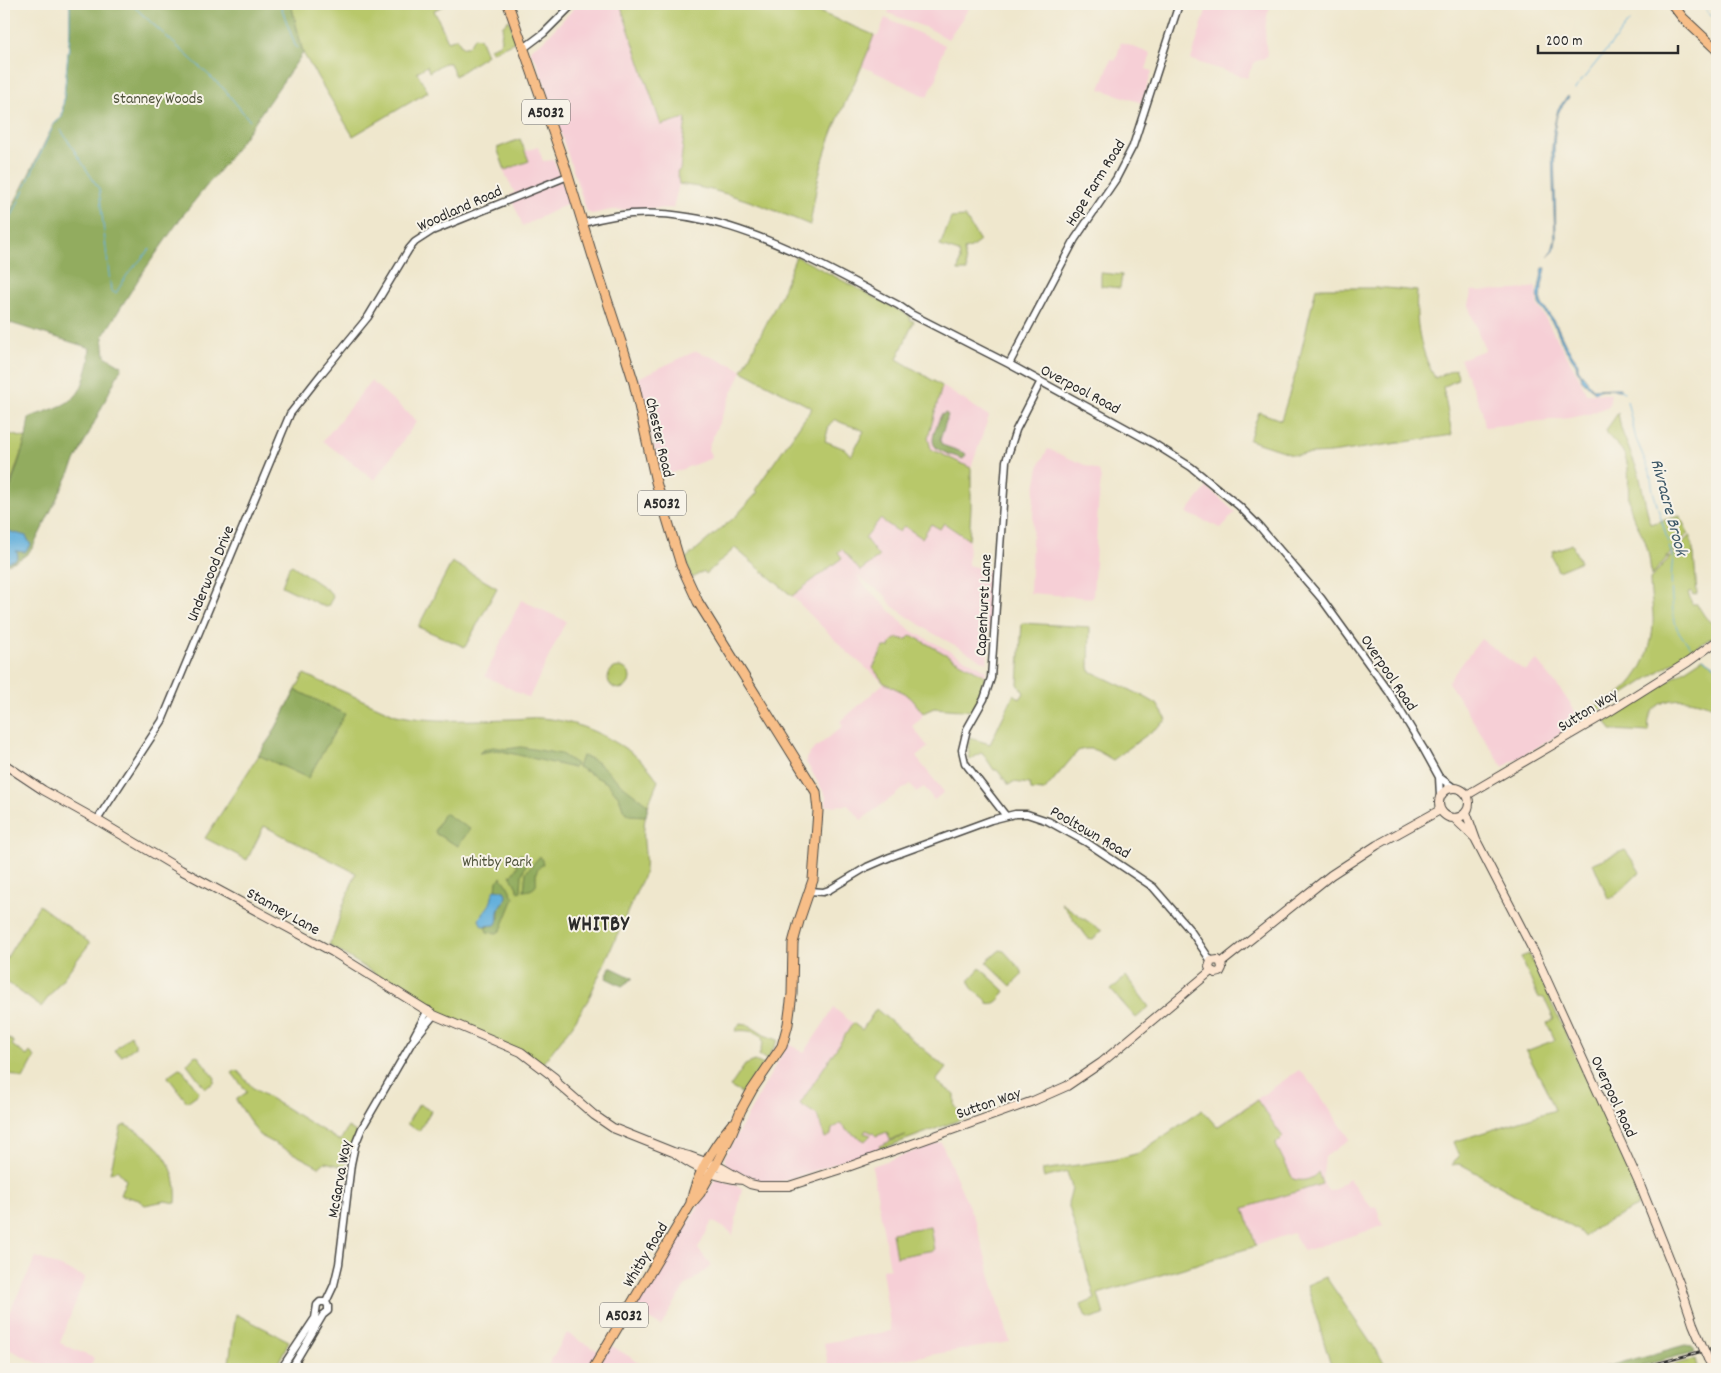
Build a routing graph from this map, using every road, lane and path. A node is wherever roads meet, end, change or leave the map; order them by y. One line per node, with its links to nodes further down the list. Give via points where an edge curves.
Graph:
1 (508, 4): 5 (main road, Chester Road / A5032)
2 (573, 4): 5 (street)
3 (1179, 4): 10 (street, Hope Farm Road, via 1133,146 1116,179 1075,239)
4 (1672, 4): 6 (main road)
5 (524, 48): 7 (main road, Chester Road / A5032)
6 (1717, 50)
7 (568, 176): 8 (main road, Chester Road / A5032); 9 (street, Woodland Road, via 432,231 414,242 368,317)
8 (584, 223): 10 (street, Overpool Road, via 634,213 698,218 730,226 797,253); 24 (main road, Chester Road / A5032, via 592,257 634,383 656,482 681,565 698,602 816,792 818,811)
9 (349, 339): 22 (street, Underwood Drive, via 290,414 162,721)
10 (1009, 364): 11 (street, Overpool Road)
11 (1040, 382): 14 (street, Overpool Road, via 1178,458 1214,484 1259,526 1348,635 1388,692); 20 (street, Capenhurst Lane, via 1016,430 1006,461 991,678 984,699 967,729 962,750 965,763)
12 (1717, 641): 16 (main road, Sutton Way, via 1607,713)
13 (4, 764): 22 (main road, Stanney Lane)
14 (1439, 777): 15 (street, Overpool Road); 17 (street, Overpool Road)
15 (1454, 788): 16 (main road); 17 (main road)
16 (1467, 795): 19 (main road, via 1469,805)
17 (1440, 796): 18 (main road)
18 (1440, 810): 21 (main road); 27 (main road, via 1331,875)
19 (1466, 812): 21 (main road); 23 (main road, Overpool Road)
20 (1006, 816): 24 (street, Pooltown Road, via 883,859 829,890); 26 (street, Pooltown Road, via 1027,814 1048,821 1111,857 1153,886)
21 (1454, 818): 23 (main road, Overpool Road)
22 (97, 820): 29 (main road, Stanney Lane, via 181,870 333,952)
23 (1476, 840): 39 (main road, Overpool Road, bridge, via 1529,943 1606,1107)
24 (810, 890): 25 (main road, Chester Road / A5032)
25 (793, 943): 32 (main road, Whitby Road / A5032, via 792,994 782,1046 723,1135)
26 (1211, 961): 27 (main road); 28 (main road)
27 (1221, 963): 28 (main road, via 1220,972)
28 (1211, 971): 32 (main road, Sutton Way, via 1101,1063 1052,1093 789,1186 759,1186 735,1174)
29 (431, 1012): 30 (main road, Stanney Lane, via 507,1045); 33 (street, McGarva Way, via 355,1145 339,1264)
30 (552, 1076): 31 (main road, Stanney Lane, via 599,1114); 31 (main road, Stanney Lane, via 594,1115 613,1128)
31 (636, 1136): 32 (main road, Stanney Lane, via 673,1152 686,1162)
32 (709, 1168): 38 (main road, Whitby Road / A5032)
33 (326, 1302): 34 (street, via 318,1304); 35 (street, via 329,1310)
34 (316, 1310): 35 (street); 36 (street, via 315,1318)
35 (324, 1314): 37 (street)
36 (281, 1369)
37 (291, 1369)
38 (593, 1369)
39 (1714, 1369)

